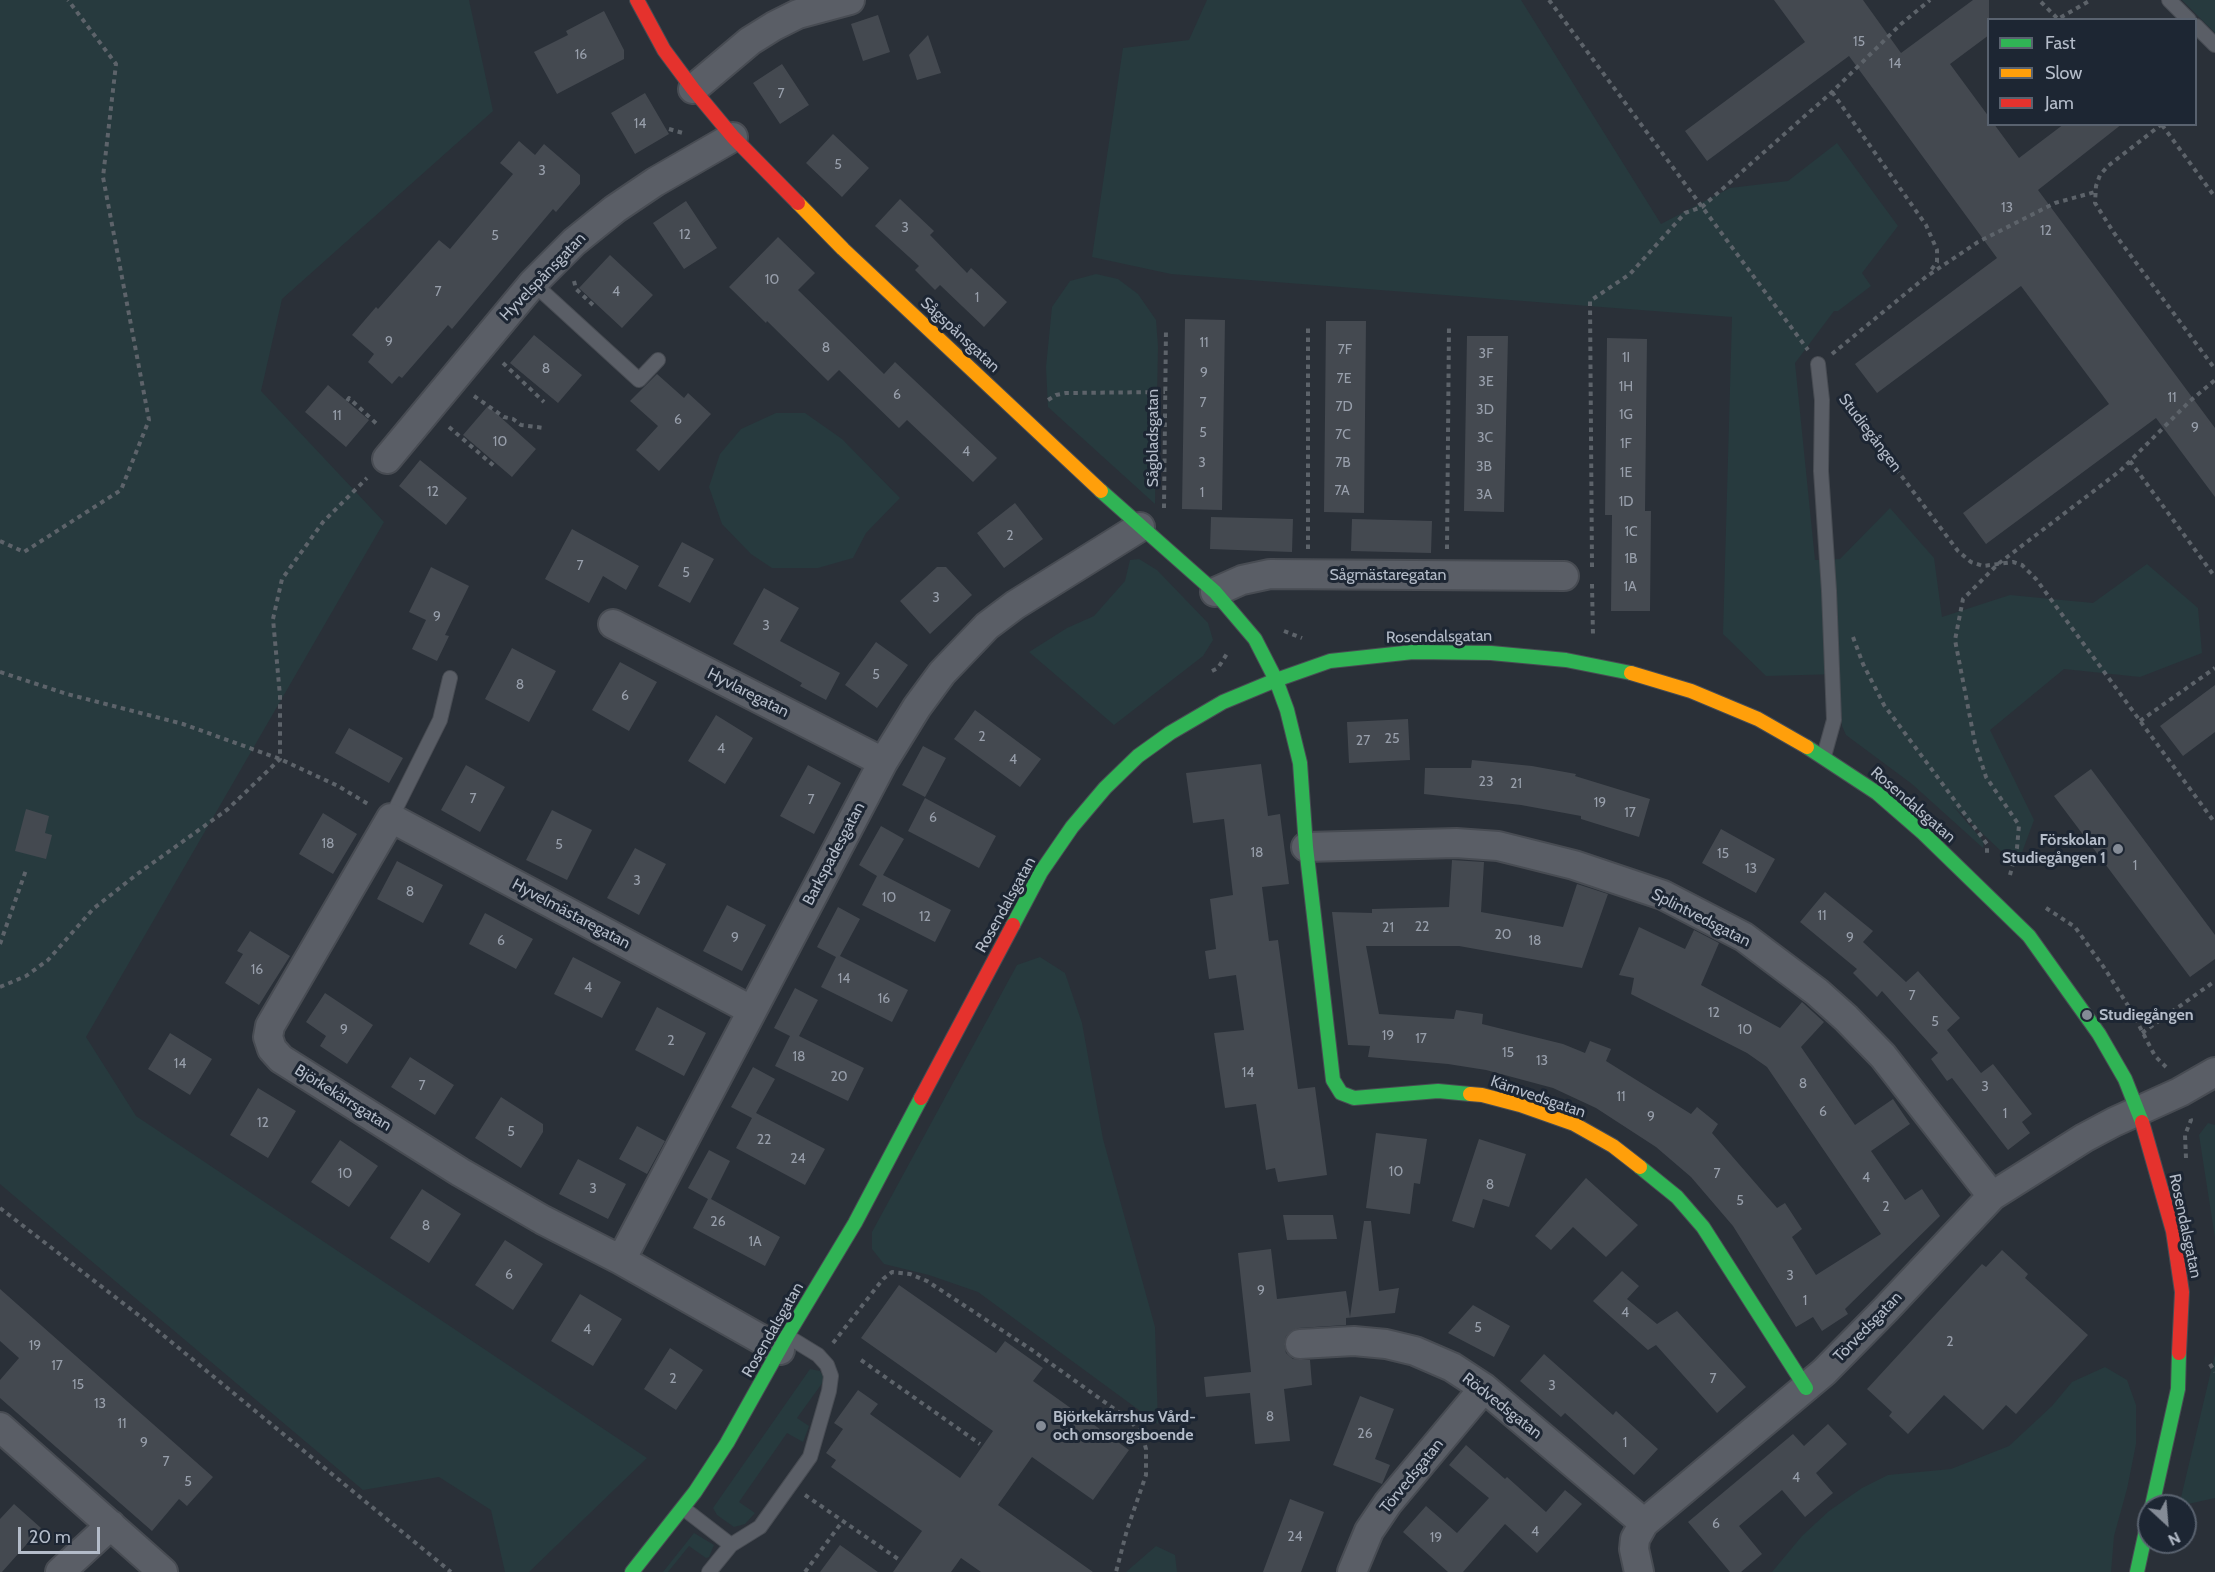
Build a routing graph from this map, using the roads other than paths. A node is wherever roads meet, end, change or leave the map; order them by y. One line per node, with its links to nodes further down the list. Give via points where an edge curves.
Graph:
1 (637, 0): 7 (street, Sågspånsgatan, via 664,50)
2 (850, 0): 7 (street, via 798,14 774,26)
3 (2169, 0): 4 (lane)
4 (2187, 18)
5 (2197, 27): 6 (lane)
6 (2215, 45)
7 (693, 89): 8 (street, Sågspånsgatan)
8 (734, 137): 9 (street, Hyvelspånsgatan, via 615,209 581,235); 13 (street, Sågspånsgatan, via 843,249)
9 (533, 283): 10 (lane, via 639,380); 12 (street, Hyvelspånsgatan)
10 (658, 360)
11 (1818, 364): 19 (lane, via 1834,720)
12 (393, 451)
13 (1140, 527): 15 (street, Sågspånsgatan); 20 (street, Barkspadesgatan, via 987,626 942,673)
14 (1564, 576): 15 (street, Sågmästaregatan, via 1270,574 1242,580)
15 (1215, 592): 18 (street, Sågspånsgatan, via 1255,639)
16 (613, 624): 20 (street, Hyvlaregatan)
17 (450, 678): 21 (lane, Björkekärrsgatan, via 440,720)
18 (1276, 680): 19 (street, Rosendalsgatan, via 1330,661 1413,652 1491,653 1566,660 1640,675 1691,691 1773,727); 22 (street, Kärnvedsgatan, via 1300,763); 28 (street, Rosendalsgatan, via 1203,713 1146,750 1105,788 1072,827 1041,872 855,1223)
19 (1824, 756): 25 (street, Rosendalsgatan, via 1905,817 2029,936 2099,1034)
20 (883, 762): 23 (street, Barkspadesgatan)
21 (391, 818): 23 (street, Hyvelmästaregatan); 27 (street, Björkekärrsgatan, via 270,1026 272,1049 281,1059 460,1172)
22 (1306, 847): 26 (street, Splintvedsgatan, via 1456,843 1498,846 1574,865 1663,896 1744,938 1846,1018 1883,1056); 31 (street, Kärnvedsgatan, via 1330,1066 1341,1093 1354,1098 1438,1091 1482,1095 1574,1124 1613,1146 1677,1197 1703,1227)
23 (751, 1010): 27 (street, Barkspadesgatan)
24 (2215, 1072): 25 (street)
25 (2139, 1111): 26 (street, Törvedsgatan, via 2084,1138); 33 (street, Rosendalsgatan, via 2173,1231 2182,1292 2178,1389)
26 (1992, 1196): 31 (street, Törvedsgatan)
27 (621, 1260): 28 (street, Björkekärrsgatan)
28 (783, 1343): 34 (street, Rosendalsgatan, via 727,1443); 37 (lane, via 821,1358 831,1376 830,1391 810,1457 760,1527)
29 (1300, 1344): 30 (street, Rödvedsgatan, via 1386,1344 1452,1367)
30 (1484, 1388): 35 (street, Rödvedsgatan); 43 (street, Törvedsgatan, via 1388,1503 1370,1531)
31 (1806, 1388): 35 (street, Törvedsgatan)
32 (0, 1427): 36 (street)
33 (2154, 1494)
34 (683, 1508): 37 (lane); 41 (street, Rosendalsgatan)
35 (1644, 1523): 44 (street, via 1635,1539)
36 (111, 1525): 39 (street); 40 (street)
37 (732, 1545): 42 (lane)
38 (2141, 1554): 45 (street)
39 (60, 1572)
40 (163, 1572)
41 (632, 1572)
42 (710, 1572)
43 (1352, 1572)
44 (1639, 1572)
45 (2137, 1572)

